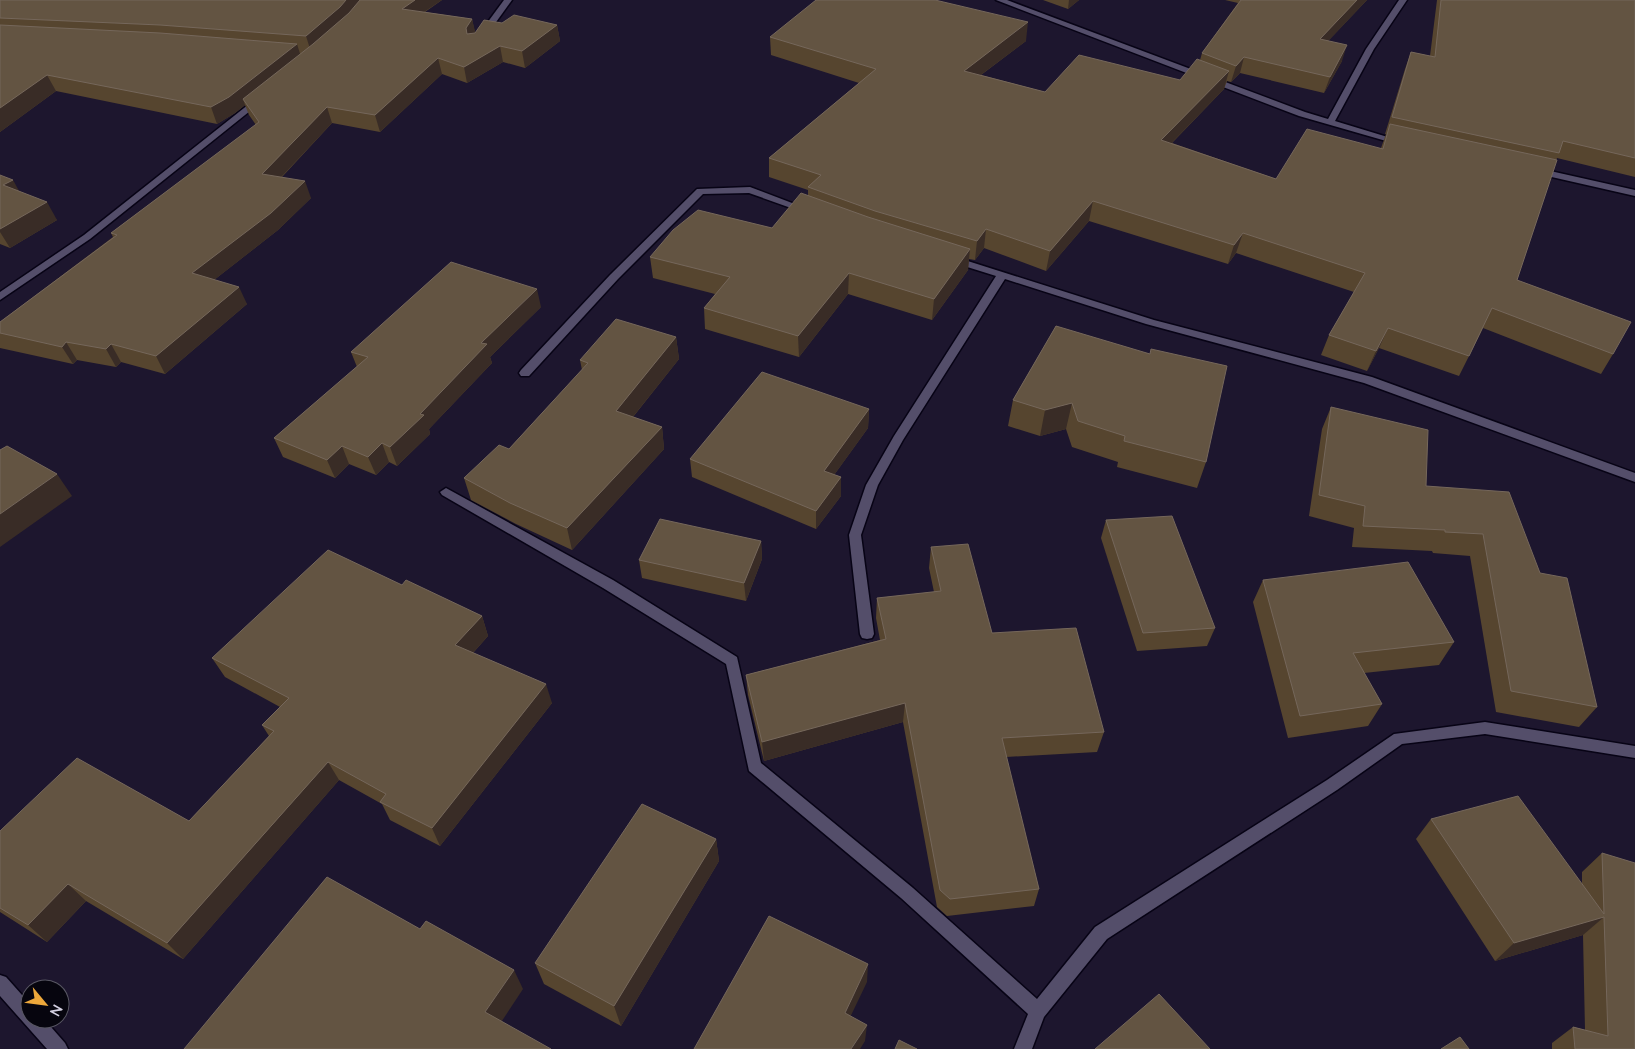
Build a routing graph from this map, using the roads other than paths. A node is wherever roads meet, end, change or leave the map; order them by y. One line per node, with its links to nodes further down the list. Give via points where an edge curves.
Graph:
1 (508, 0): 4 (street)
2 (1000, 0): 6 (street)
3 (1403, 0): 6 (street, via 1370,49)
4 (480, 38)
5 (269, 93): 13 (street, via 87,237)
6 (1330, 122): 7 (street)
7 (1414, 145)
8 (1529, 170): 9 (street)
9 (1635, 193)
10 (815, 214): 14 (street, via 750,190 700,191)
11 (937, 254): 12 (street)
12 (1003, 274): 15 (street, via 1150,322 1368,380); 17 (street, via 872,485 855,535)
13 (0, 297)
14 (525, 373)
15 (1635, 478)
16 (446, 492): 21 (street, via 608,584 732,661 754,766 907,893)
17 (867, 634)
18 (1635, 752): 21 (street, via 1485,728 1399,738 1332,785 1101,933)
19 (0, 982): 20 (street)
20 (20, 1005)
21 (1038, 1011): 24 (street)
22 (41, 1029): 23 (street)
23 (59, 1049)
24 (1023, 1049)

